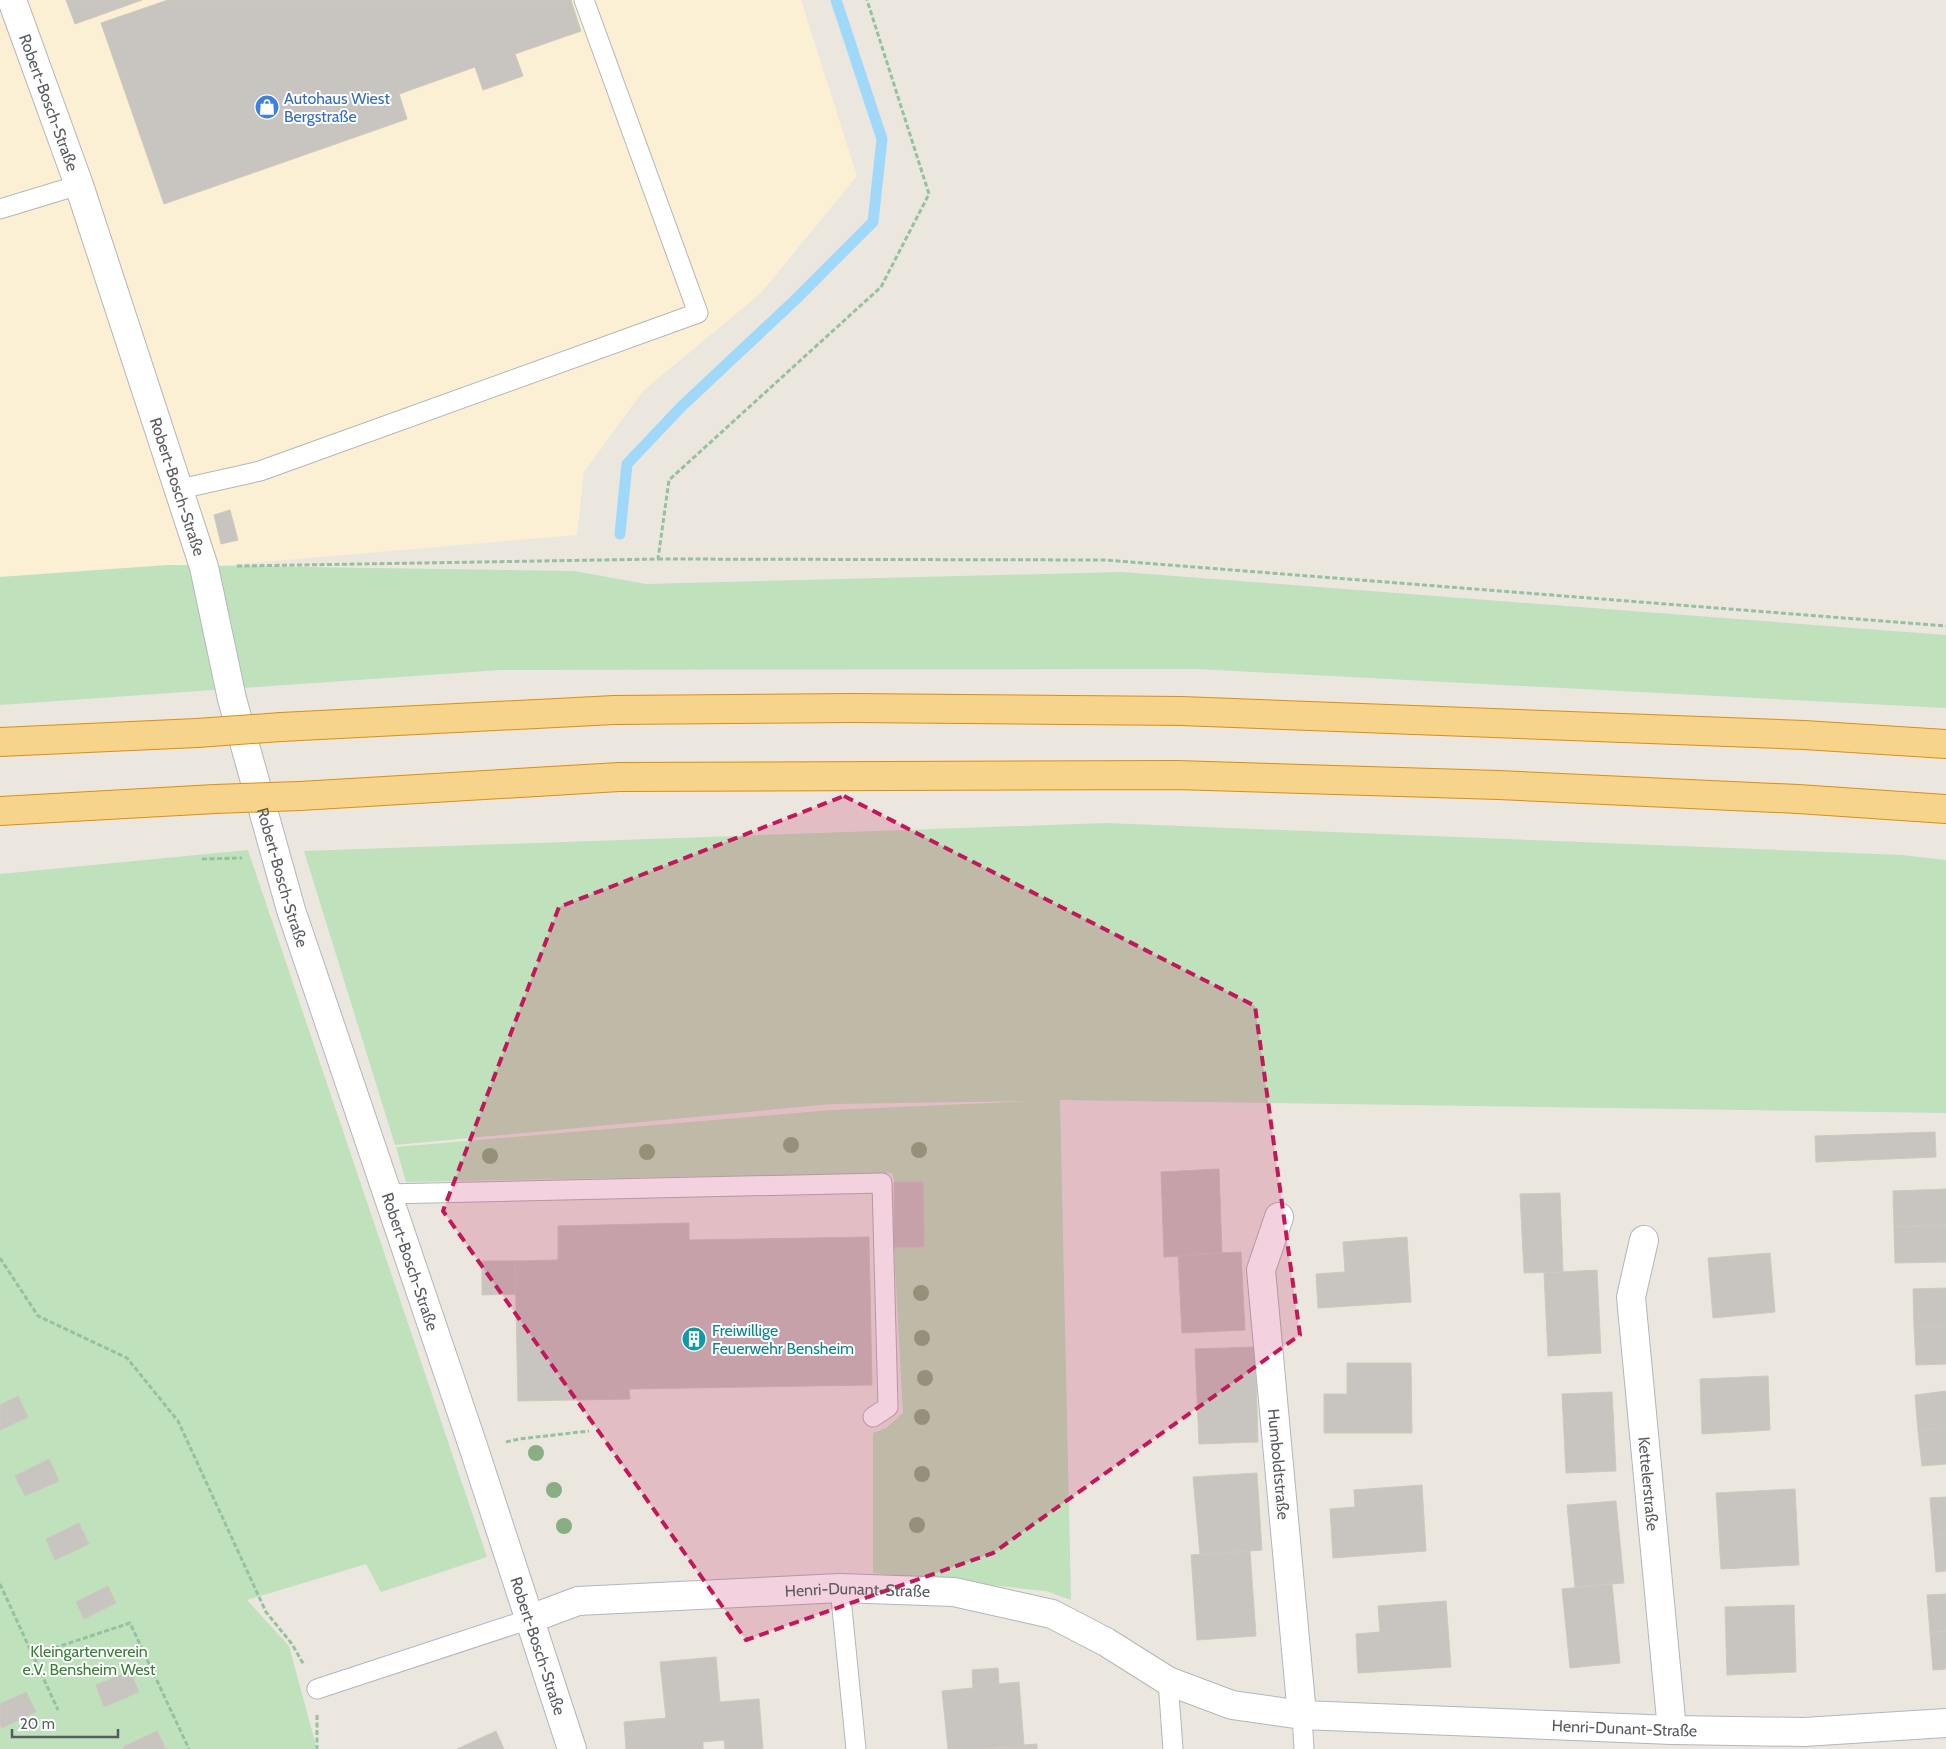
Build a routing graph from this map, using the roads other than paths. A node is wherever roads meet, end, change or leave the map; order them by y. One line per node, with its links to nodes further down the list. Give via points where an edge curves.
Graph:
1 (12, 0): 3 (street, Robert-Bosch-Straße)
2 (584, 0): 5 (lane, via 698,313 260,471)
3 (79, 185): 4 (lane); 5 (street, Robert-Bosch-Straße)
4 (0, 209)
5 (180, 489): 10 (street, Robert-Bosch-Straße, via 204,567 232,700 291,910)
6 (0, 742): 7 (highway, bridge, via 614,710 853,708 1181,711 1794,734)
7 (1946, 744)
8 (1946, 809): 9 (highway, bridge, via 1508,786 1176,775 618,777)
9 (0, 811)
10 (386, 1194): 13 (lane, via 882,1183 888,1407); 15 (street, Robert-Bosch-Straße)
11 (1279, 1217): 18 (street, Humboldtstraße, via 1261,1270)
12 (1644, 1240): 20 (street, Kettelerstraße, via 1631,1297)
13 (873, 1417)
14 (840, 1588): 15 (street, Henri-Dunant-Straße, via 578,1601); 16 (street, Henri-Dunant-Straße, via 954,1592 1052,1614 1106,1642); 22 (lane)
15 (530, 1619): 17 (lane); 21 (street, Robert-Bosch-Straße)
16 (1168, 1681): 18 (street, Henri-Dunant-Straße, via 1232,1705); 23 (lane)
17 (317, 1689)
18 (1302, 1715): 20 (street, Henri-Dunant-Straße); 24 (lane)
19 (1946, 1723): 20 (street, Henri-Dunant-Straße, via 1804,1732)
20 (1672, 1730)
21 (572, 1749)
22 (856, 1749)
23 (1173, 1749)
24 (1304, 1749)

